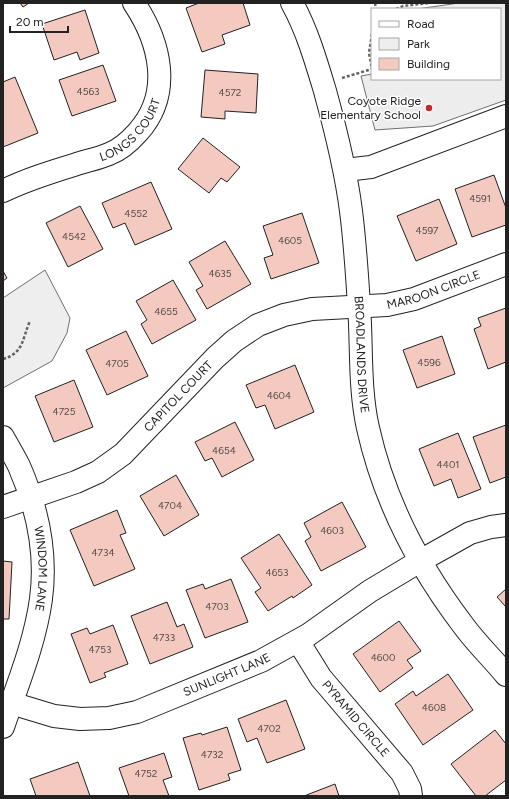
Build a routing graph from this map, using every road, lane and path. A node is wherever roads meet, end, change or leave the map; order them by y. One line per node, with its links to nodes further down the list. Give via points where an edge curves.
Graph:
1 (134, 3): 11 (street, LONGS COURT, via 155,44 160,66 159,88 154,107 144,126 129,141 110,154 45,174)
2 (292, 3): 10 (street, BROADLANDS DRIVE, via 315,57)
3 (429, 3): 4 (path)
4 (398, 8)
5 (371, 40): 6 (path)
6 (371, 64)
7 (371, 69): 8 (path)
8 (339, 79)
9 (506, 116): 10 (street, via 371,167)
10 (345, 170): 13 (street, BROADLANDS DRIVE)
11 (3, 191)
12 (506, 264): 13 (street, MAROON CIRCLE, via 414,299 387,305)
13 (359, 306): 17 (street, CAPITOL COURT, via 312,309 284,315 258,326 234,340 215,358 123,454 98,472); 20 (street, BROADLANDS DRIVE, via 362,389 367,426 378,467 392,504)
14 (30, 321): 15 (path, via 20,348 15,354)
15 (3, 359)
16 (3, 436): 17 (street, WINDOM LANE)
17 (31, 497): 18 (street, CAPITOL COURT); 23 (street, WINDOM LANE, via 39,530 41,598 34,632)
18 (3, 507)
19 (506, 525): 20 (street, via 470,533)
20 (420, 561): 21 (street, SUNLIGHT LANE, via 370,591); 22 (street, BROADLANDS DRIVE, via 464,627)
21 (298, 641): 23 (street, SUNLIGHT LANE, via 261,661 130,714 80,719 54,716); 25 (street, PYRAMID CIRCLE, via 321,678 402,773)
22 (506, 675)
23 (11, 703): 24 (street)
24 (3, 727)
25 (411, 796)

